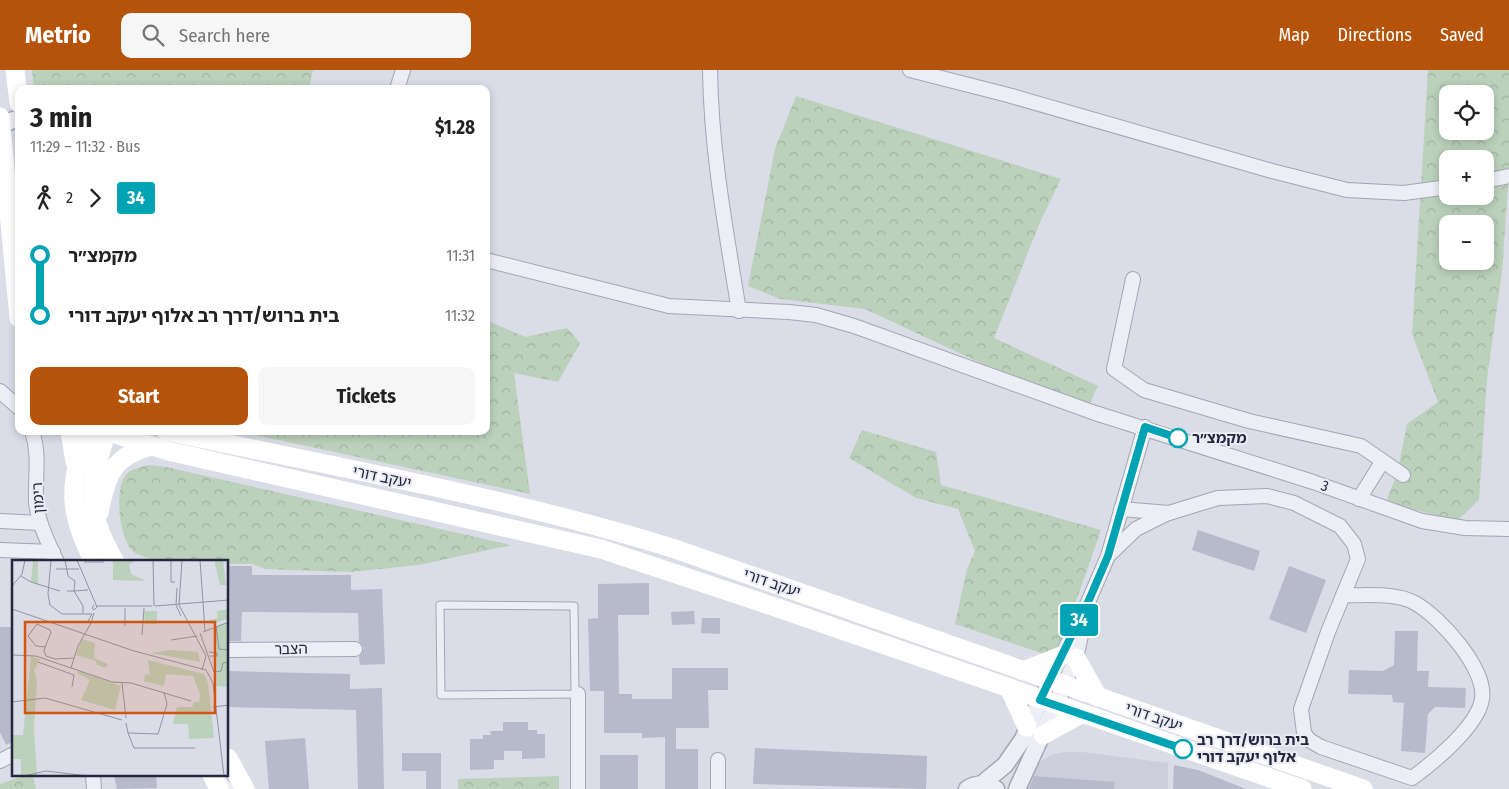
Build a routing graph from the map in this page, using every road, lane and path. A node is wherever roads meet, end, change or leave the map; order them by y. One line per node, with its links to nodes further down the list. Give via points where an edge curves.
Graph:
1 (15, 70): 5 (main road)
2 (403, 70): 6 (street)
3 (710, 70): 16 (street, via 711,110)
4 (910, 70): 12 (street, via 1347,190 1404,193)
5 (17, 85)
6 (398, 85)
7 (15, 119): 8 (street)
8 (0, 121): 9 (main road)
9 (3, 169): 15 (main road)
10 (1509, 176): 11 (street)
11 (1494, 179)
12 (1439, 188)
13 (490, 261): 16 (street, 3, via 669,306)
14 (1133, 279): 27 (street, via 1114,369 1144,390 1249,421 1361,446)
15 (15, 281)
16 (739, 311): 19 (street, 3, via 816,315 1095,413)
17 (0, 391): 18 (street)
18 (15, 404)
19 (1145, 427): 30 (street, 3); 31 (street)
20 (33, 435): 34 (street, רימון, via 37,447 36,496)
21 (71, 435): 28 (main road)
22 (87, 435): 28 (main road)
23 (105, 435): 35 (main road, via 92,485)
24 (116, 435): 26 (main road, יעקב דורי)
25 (185, 435): 46 (main road, יעקב דורי, via 607,528)
26 (148, 447): 35 (main road, via 128,454 113,467); 48 (main road, יעקב דורי, via 601,549 775,606)
27 (1382, 462): 29 (street); 30 (street)
28 (76, 470): 40 (main road, via 74,513)
29 (1404, 476)
30 (1359, 499): 36 (street, 3, via 1422,521 1465,528)
31 (1121, 509): 32 (street); 38 (street)
32 (1169, 513): 38 (street, via 1136,530); 42 (street, via 1218,498 1244,495 1267,496 1294,503 1320,515 1340,526 1354,544 1358,559)
33 (0, 521): 34 (street)
34 (40, 523): 39 (street, רימון)
35 (97, 524): 41 (main road)
36 (1509, 529)
37 (0, 550): 39 (street)
38 (1108, 556): 45 (street)
39 (54, 557)
40 (93, 560)
41 (114, 560)
42 (1343, 595): 42 (street, via 1301,709 1304,733 1321,747 1412,778 1439,759 1474,717 1482,700 1480,679 1470,657 1459,644 1415,603 1396,597)
43 (355, 649): 44 (street, הצבר)
44 (229, 650)
45 (1069, 657): 46 (main road); 47 (street); 50 (main road)
46 (1023, 671): 47 (main road, יעקב דורי)
47 (1057, 683): 50 (main road, יעקב דורי); 51 (street)
48 (1010, 690): 51 (main road, יעקב דורי); 53 (main road)
49 (577, 694): 49 (lane, via 574,606 440,605 441,695); 66 (street)
50 (1098, 697): 70 (main road, יעקב דורי)
51 (1048, 703): 52 (main road, יעקב דורי); 53 (street)
52 (1081, 714): 53 (main road); 69 (main road, יעקב דורי)
53 (1035, 731): 61 (street, via 1023,739 1005,765); 68 (street)
54 (12, 755): 57 (street)
55 (229, 760): 65 (main road)
56 (718, 760): 67 (street)
57 (0, 761)
58 (93, 776): 62 (street)
59 (212, 776): 63 (main road)
60 (221, 776): 64 (lane)
61 (982, 787)
62 (94, 789)
63 (219, 789)
64 (230, 789)
65 (245, 789)
66 (578, 789)
67 (718, 789)
68 (1017, 789)
69 (1302, 789)
70 (1363, 789)

